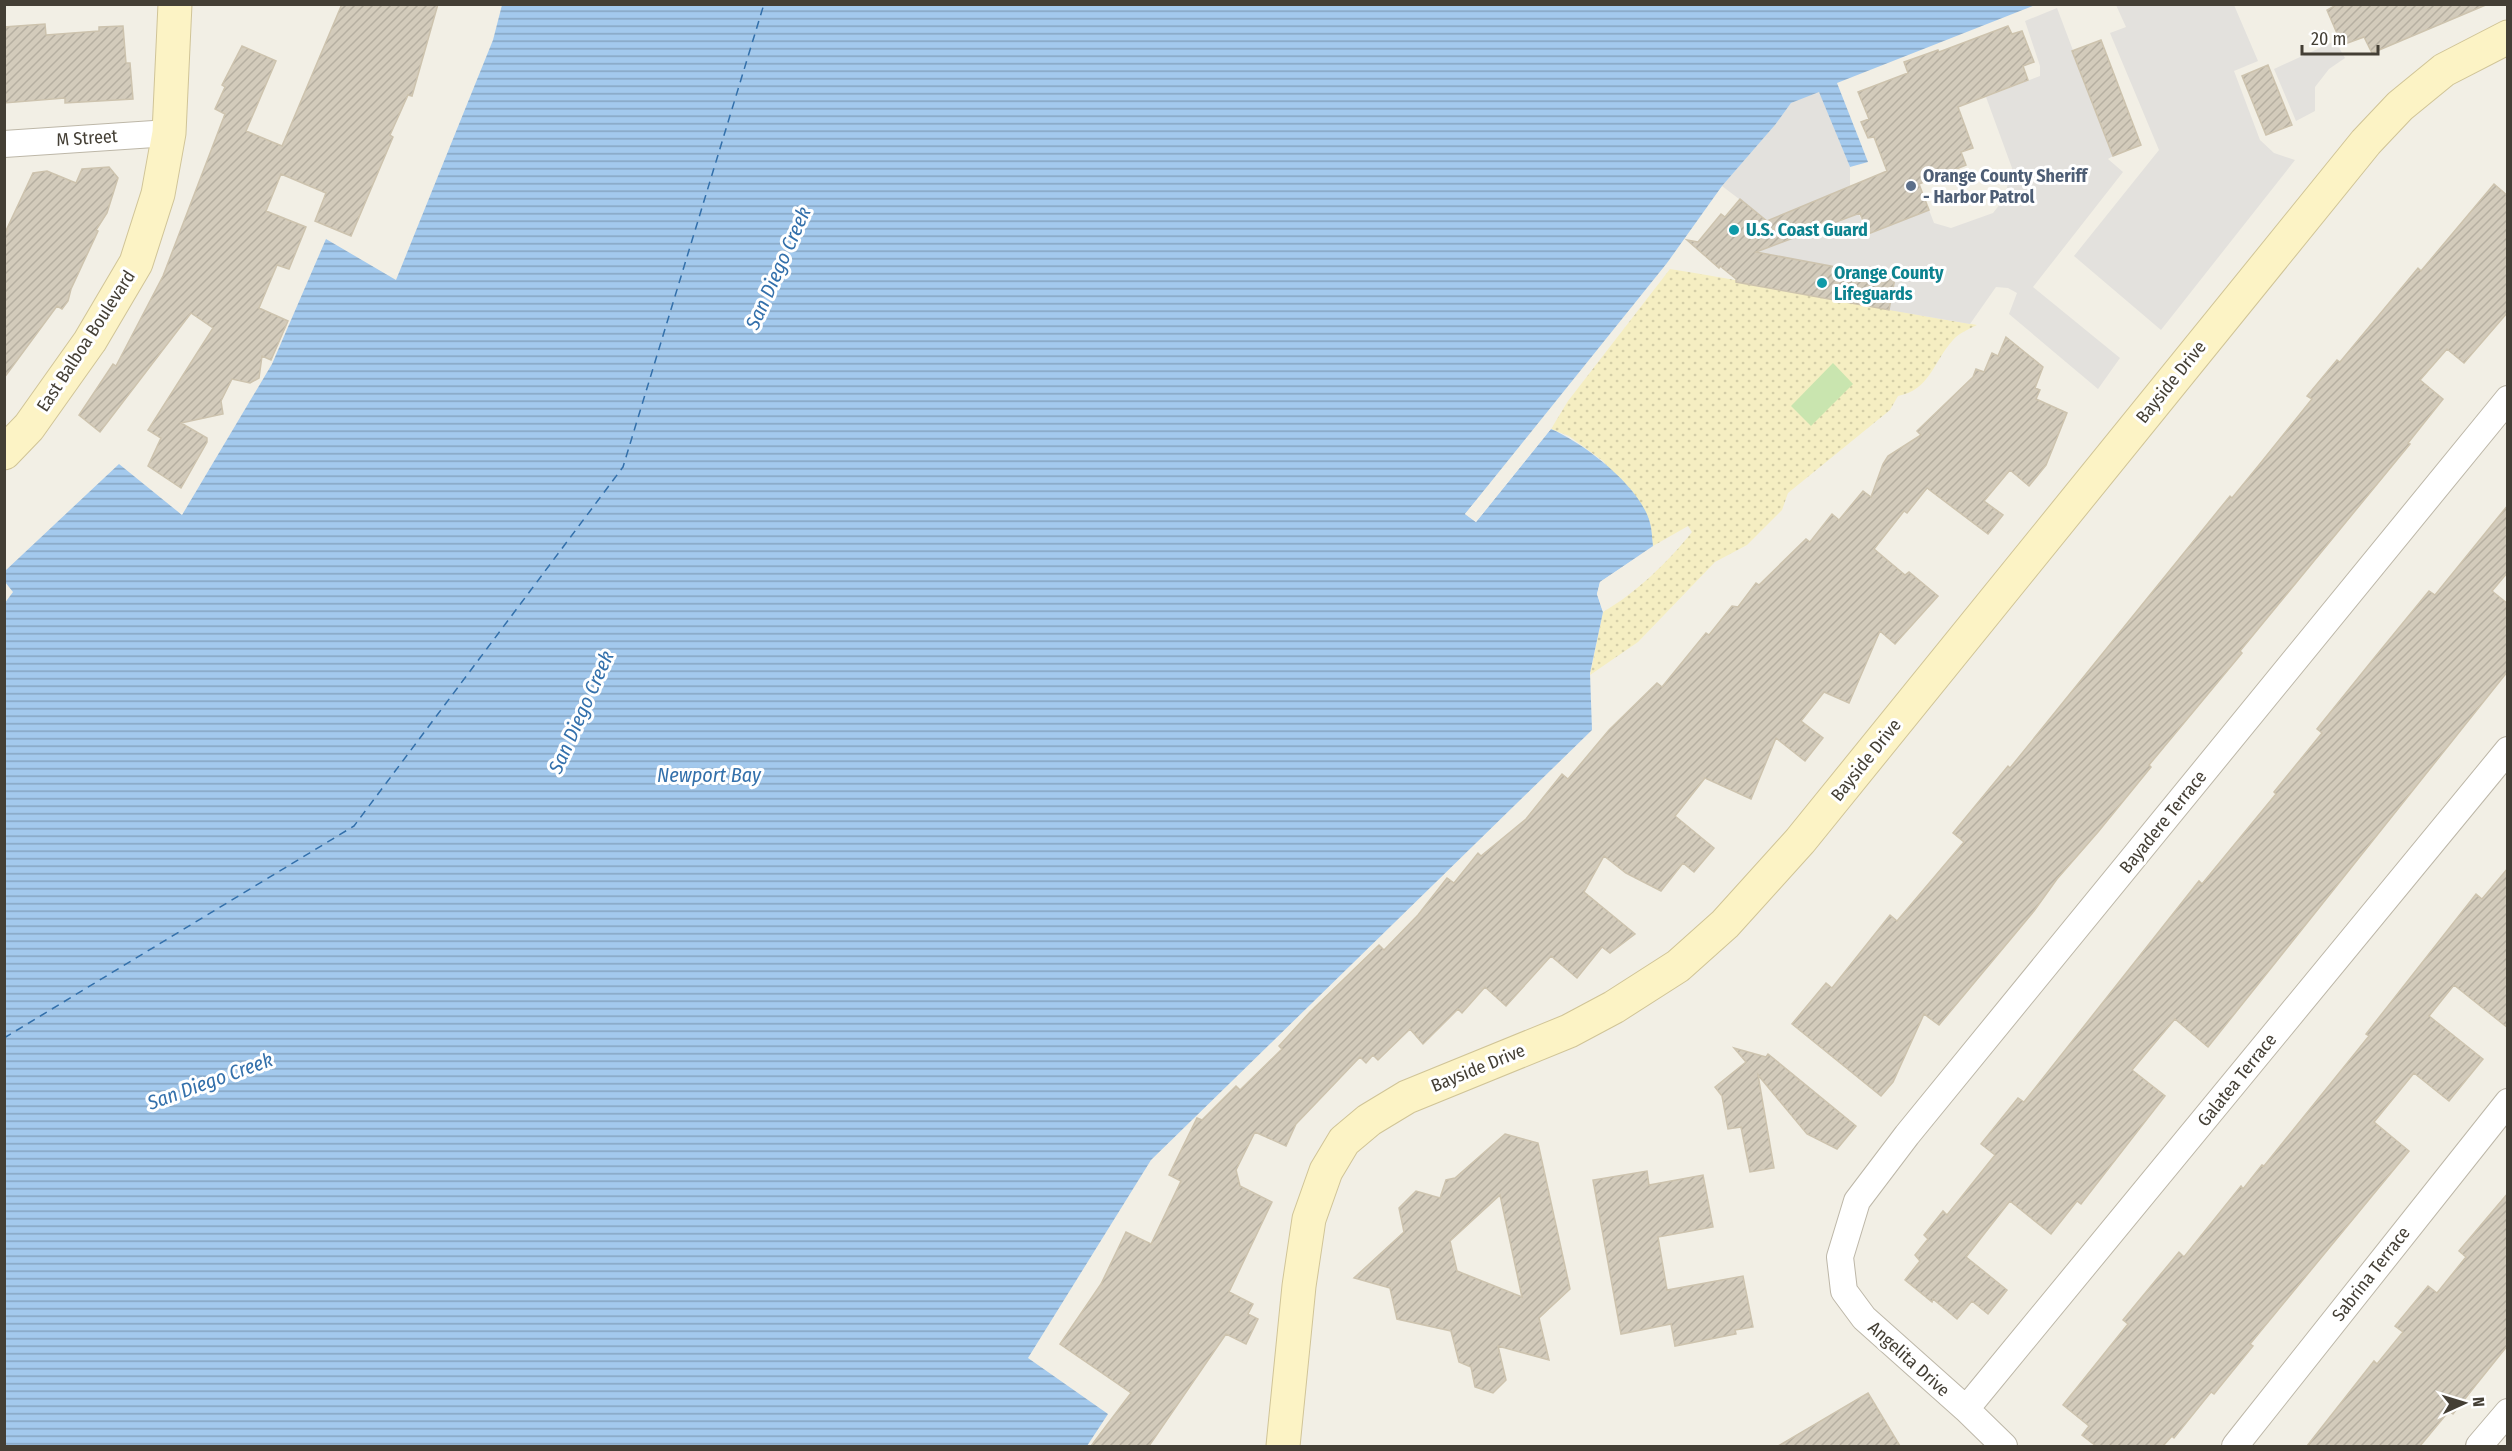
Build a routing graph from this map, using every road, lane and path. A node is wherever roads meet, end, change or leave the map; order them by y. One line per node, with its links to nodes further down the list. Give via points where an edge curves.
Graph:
1 (176, 4): 3 (main road, East Balboa Boulevard)
2 (2508, 37): 12 (main road, Bayside Drive, via 2444,70 2400,106 2366,142 1800,841 1725,924 1678,966 1614,1007 1569,1031 1407,1097 1344,1141 1326,1171 1309,1219)
3 (169, 133): 4 (street, M Street); 6 (main road, East Balboa Boulevard, via 158,194 136,263 90,341 29,427)
4 (4, 144)
5 (2508, 399): 9 (street, Bayadere Terrace, via 1907,1135 1857,1201)
6 (4, 453)
7 (2508, 750): 10 (street, Galatea Terrace)
8 (2508, 1102): 14 (street, Sabrina Terrace)
9 (1840, 1257): 10 (street, Angelita Drive, via 1844,1291 1864,1318)
10 (1966, 1409): 13 (street, Angelita Drive)
11 (2508, 1412): 15 (street)
12 (1283, 1446)
13 (2004, 1446)
14 (2235, 1446)
15 (2479, 1446)

